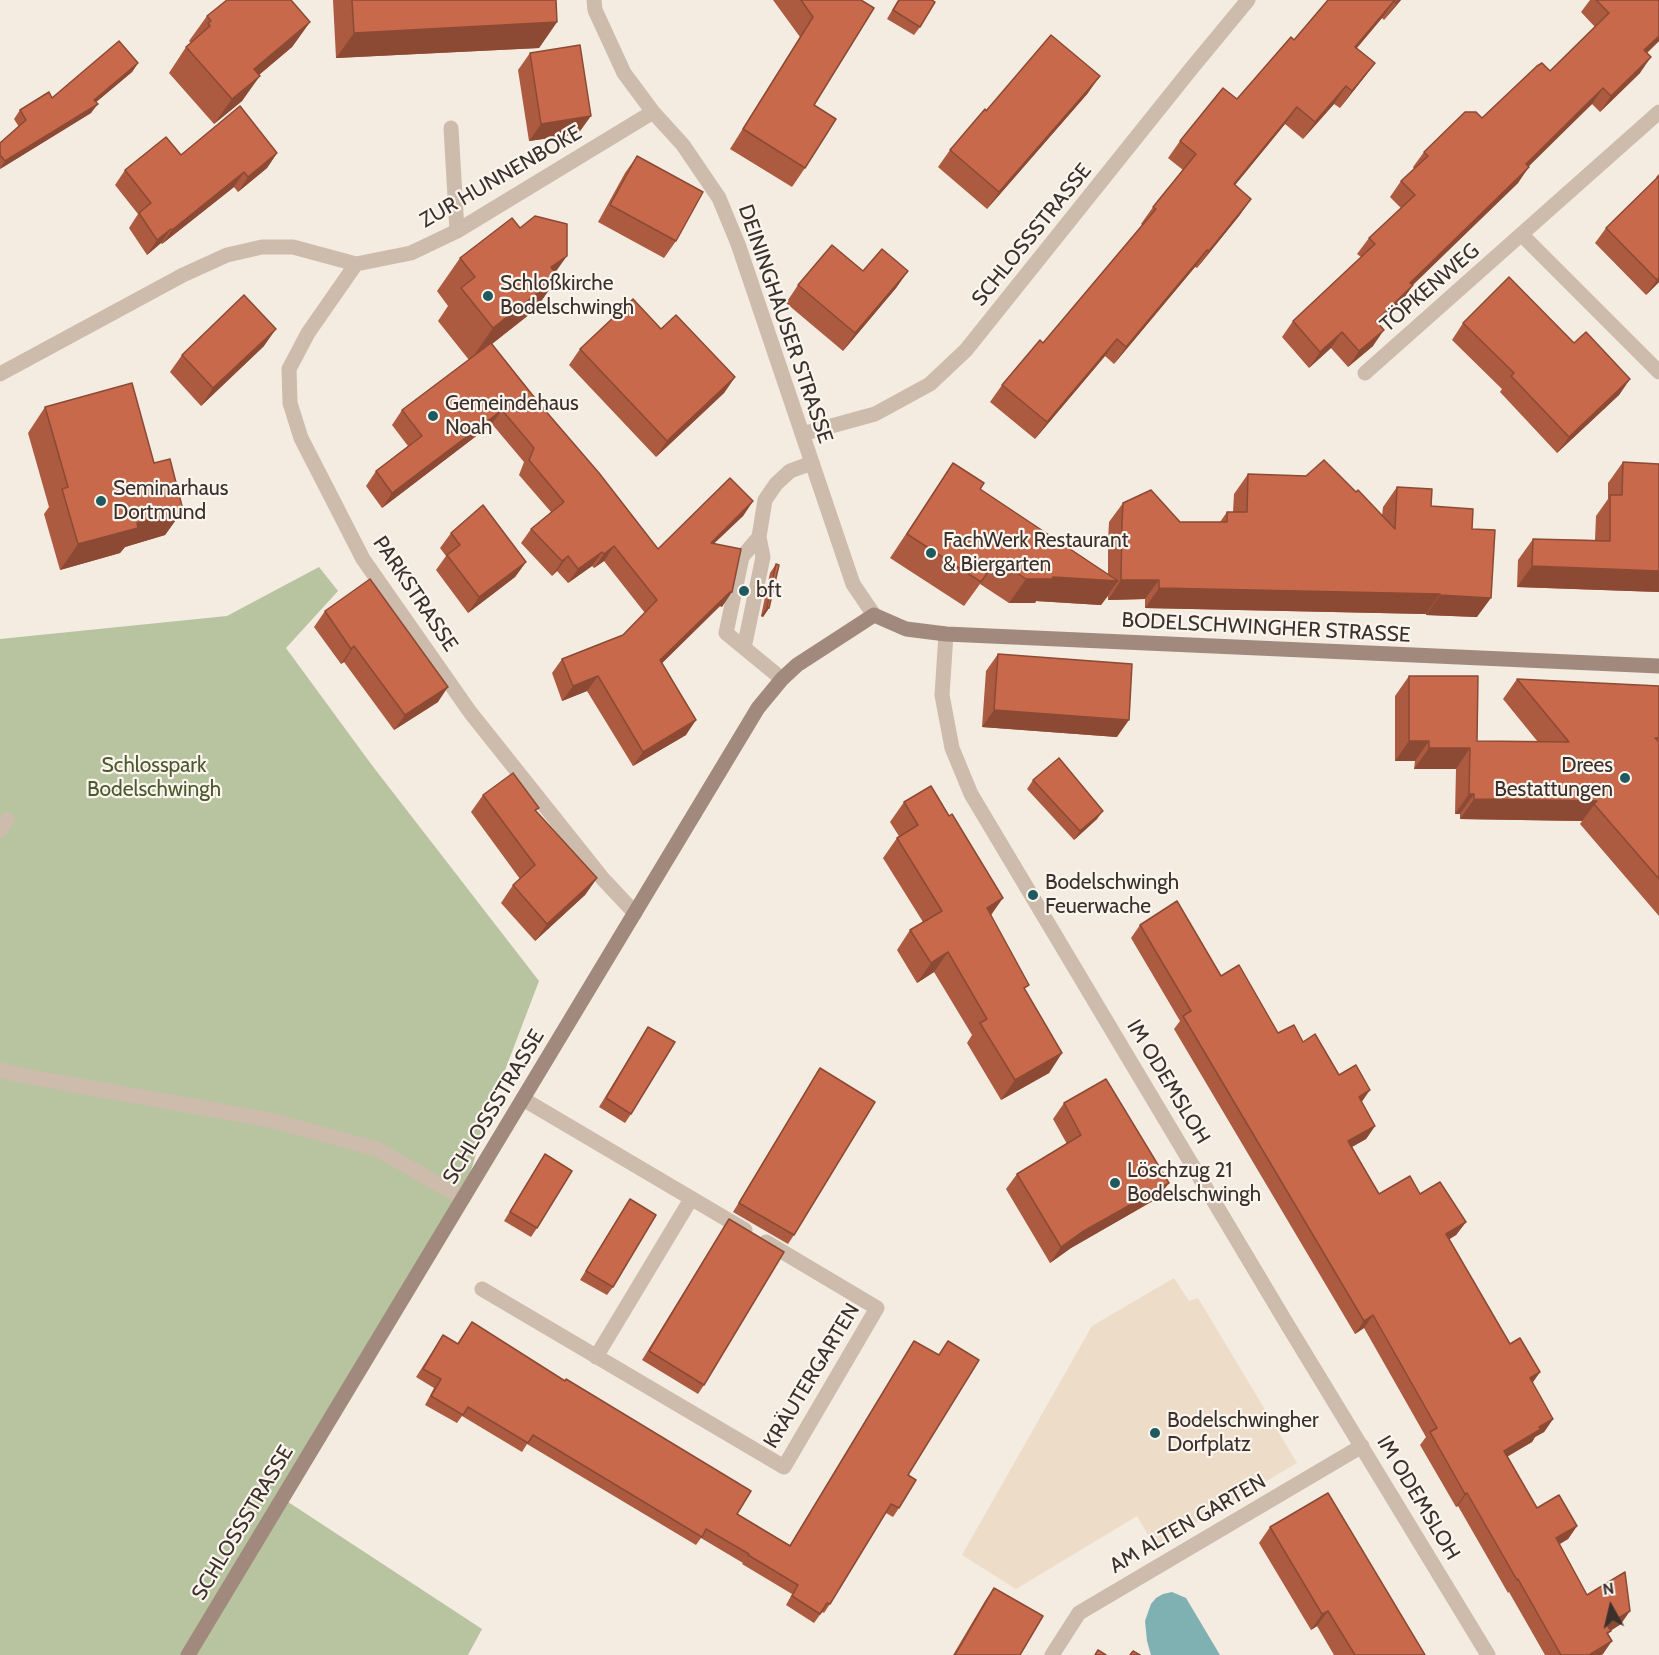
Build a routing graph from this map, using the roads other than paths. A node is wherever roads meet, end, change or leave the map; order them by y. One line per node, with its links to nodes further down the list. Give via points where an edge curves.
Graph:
1 (594, 0): 3 (street, DEININGHAUSER STRASSE, via 624,73)
2 (1248, 0): 12 (street, SCHLOSSSTRASSE, via 966,350 930,384 875,414)
3 (653, 112): 6 (street, ZUR HUNNENBOKE); 12 (street, DEININGHAUSER STRASSE, via 683,145 719,198)
4 (1659, 112): 7 (street, TÖPKENWEG)
5 (451, 128): 6 (street)
6 (457, 231): 8 (street, ZUR HUNNENBOKE, via 411,253)
7 (1522, 234): 9 (street); 10 (street, TÖPKENWEG)
8 (356, 264): 11 (street, ZUR HUNNENBOKE, via 293,247 262,247 227,255); 18 (street, PARKSTRASSE, via 308,333 289,369 290,403 301,438 363,559 382,587 470,712 603,879)
9 (1659, 372)
10 (1365, 373)
11 (0, 374)
12 (802, 434): 13 (street, DEININGHAUSER STRASSE)
13 (812, 463): 14 (street, DEININGHAUSER STRASSE, via 853,584); 17 (street, via 790,471 765,500 759,537 742,557 726,633)
14 (874, 615): 15 (street, BODELSCHWINGHER STRASSE, via 906,629); 17 (street, SCHLOSSSTRASSE)
15 (946, 634): 16 (street, BODELSCHWINGHER STRASSE); 25 (street, IM ODEMSLOH, via 942,694 952,748 971,794)
16 (1659, 666)
17 (782, 679): 18 (street, SCHLOSSSTRASSE, via 758,708)
18 (635, 913): 20 (street, SCHLOSSSTRASSE)
19 (0, 1070): 21 (street, via 270,1120 377,1149)
20 (523, 1099): 21 (street, SCHLOSSSTRASSE); 22 (street, KRÄUTERGARTEN)
21 (463, 1198): 26 (street, SCHLOSSSTRASSE)
22 (691, 1199): 24 (street); 24 (street, KRÄUTERGARTEN, via 878,1308 784,1467)
23 (482, 1290): 24 (street, KRÄUTERGARTEN)
24 (596, 1357)
25 (1362, 1446): 27 (street, AM ALTEN GARTEN, via 1079,1613); 28 (street, IM ODEMSLOH)
26 (188, 1655)
27 (1052, 1655)
28 (1488, 1655)

